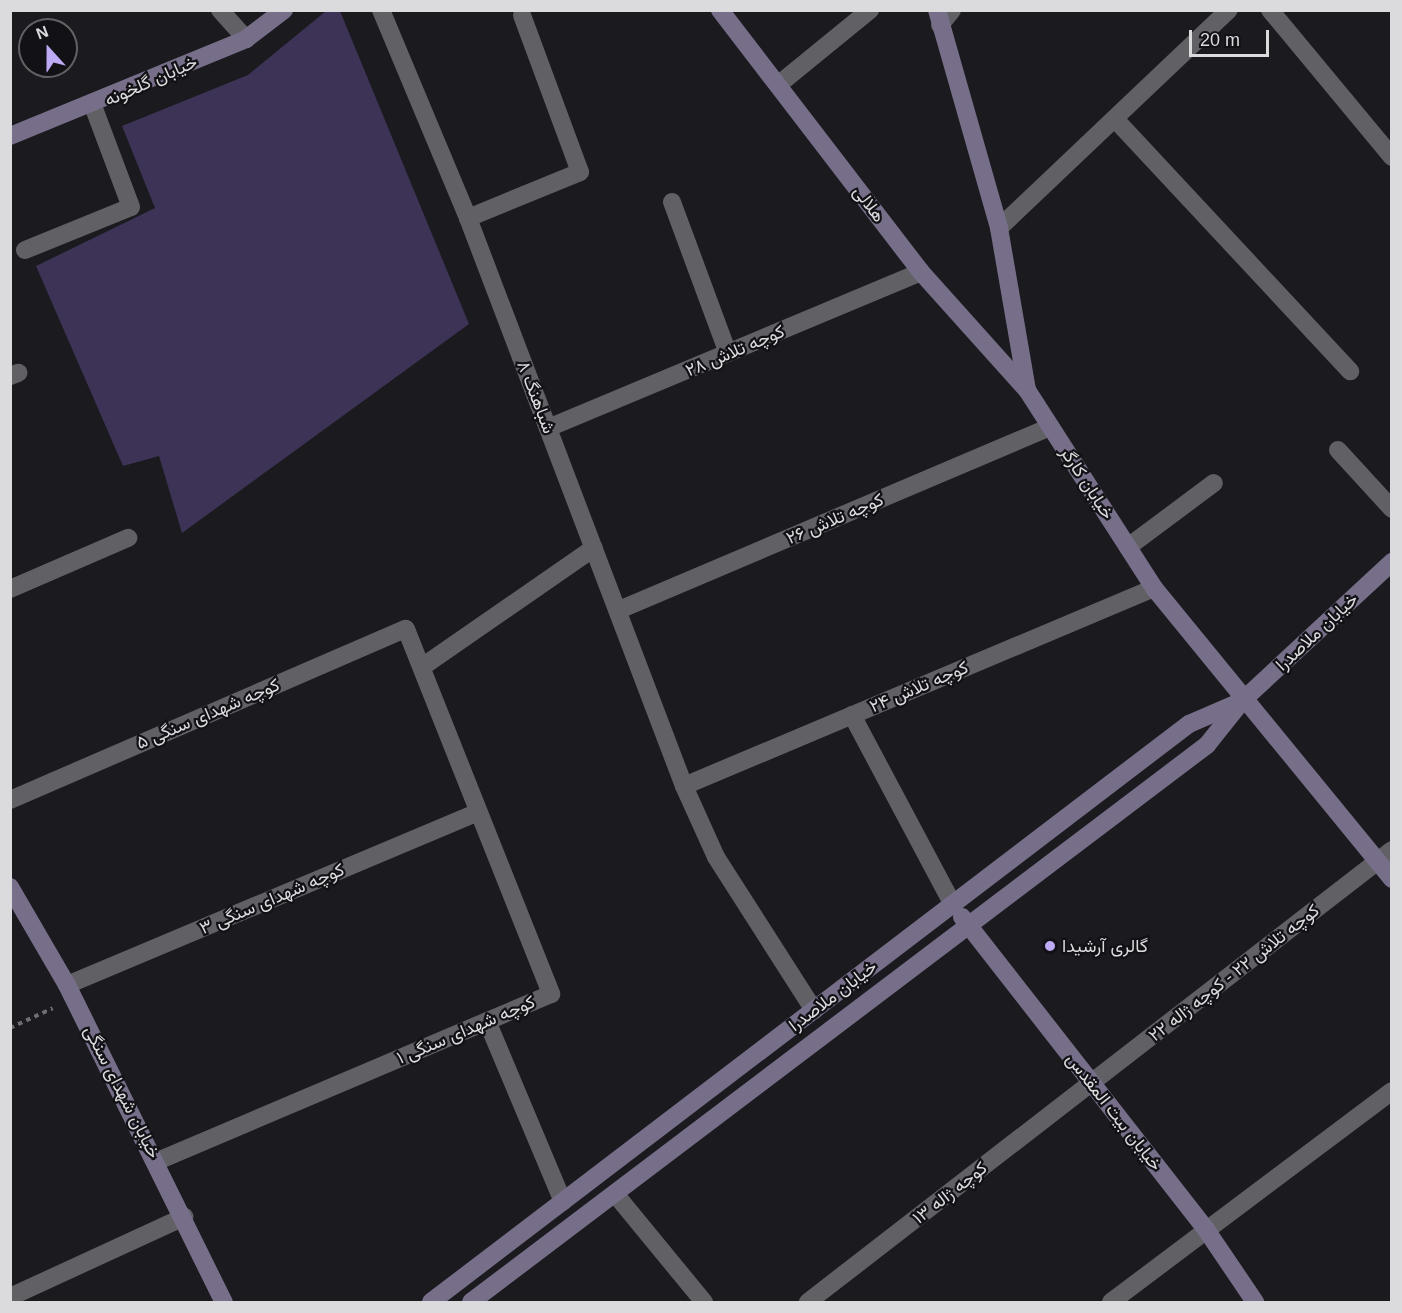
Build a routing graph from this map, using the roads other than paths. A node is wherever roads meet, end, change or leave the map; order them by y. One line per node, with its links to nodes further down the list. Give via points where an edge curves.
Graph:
1 (220, 10): 11 (street)
2 (284, 10): 11 (street, خیابان گلخونه)
3 (381, 10): 18 (street, شباهنگ ۸)
4 (720, 10): 12 (street, هلالی)
5 (870, 10): 12 (street)
6 (952, 10): 10 (street)
7 (1229, 10): 14 (street)
8 (1270, 10): 16 (street)
9 (522, 15): 18 (street, via 580,172)
10 (938, 18): 19 (street, خیابان کارگر)
11 (246, 39): 13 (street, خیابان گلخونه)
12 (778, 85): 21 (street, هلالی)
13 (93, 106): 15 (street, خیابان گلخونه); 20 (street, via 131,207)
14 (1115, 119): 19 (street); 23 (street)
15 (10, 136)
16 (1392, 157)
17 (672, 202): 22 (street)
18 (468, 218): 26 (street, شباهنگ ۸)
19 (999, 228): 24 (street, خیابان کارگر)
20 (25, 250)
21 (921, 272): 22 (street, کوچه تلاش ۲۸); 24 (street, هلالی)
22 (728, 353): 26 (street, کوچه تلاش ۲۸)
23 (1350, 371)
24 (1027, 390): 25 (street, خیابان کارگر)
25 (1051, 427): 32 (street, خیابان کارگر); 36 (street, کوچه تلاش ۲۶)
26 (548, 428): 31 (street, شباهنگ ۸)
27 (1338, 450): 29 (street)
28 (1214, 483): 32 (street)
29 (1392, 509)
30 (128, 538): 35 (street)
31 (594, 548): 36 (street, شباهنگ ۸); 38 (street)
32 (1128, 548): 34 (street, خیابان کارگر)
33 (1392, 562): 39 (street, خیابان ملاصدرا)
34 (1154, 588): 39 (street, خیابان کارگر); 40 (street, کوچه تلاش ۲۴)
35 (10, 589)
36 (619, 610): 41 (street, شباهنگ ۸)
37 (406, 629): 38 (street, کوچه شهدای سنگی ۱); 42 (street, کوچه شهدای سنگی ۵)
38 (422, 667): 43 (street, کوچه شهدای سنگی ۱)
39 (1242, 701): 45 (street, خیابان کارگر); 48 (street, خیابان ملاصدرا, via 1189,724); 50 (street, خیابان ملاصدرا, via 1207,745)
40 (852, 716): 41 (street, کوچه تلاش ۲۴); 48 (street)
41 (684, 786): 52 (street, شباهنگ ۸, via 716,857)
42 (10, 800)
43 (477, 813): 51 (street, کوچه شهدای سنگی ۳); 53 (street, کوچه شهدای سنگی ۱, via 550,994)
44 (1392, 849): 45 (street, کوچه تلاش ۲۲ - کوچه ژاله ۲۲)
45 (1378, 863): 46 (street, خیابان کارگر); 54 (street, کوچه تلاش ۲۲ - کوچه ژاله ۲۲)
46 (1392, 879)
47 (10, 886): 49 (street, خیابان شهدای سنگی)
48 (953, 905): 50 (street, خیابان بیت المقدس); 52 (street, خیابان ملاصدرا)
49 (16, 908): 51 (street, خیابان شهدای سنگی)
50 (968, 926): 54 (street, خیابان بیت المقدس); 57 (street, خیابان ملاصدرا)
51 (71, 992): 56 (street, خیابان شهدای سنگی)
52 (814, 1010): 58 (street, خیابان ملاصدرا)
53 (487, 1022): 56 (street, کوچه شهدای سنگی ۱); 58 (street)
54 (1091, 1084): 60 (street, خیابان بیت المقدس); 66 (street, کوچه ژاله ۱۳)
55 (1392, 1092): 60 (street)
56 (157, 1161): 59 (street, خیابان شهدای سنگی)
57 (616, 1195): 64 (street, خیابان ملاصدرا); 65 (street)
58 (563, 1202): 63 (street, خیابان ملاصدرا)
59 (184, 1217): 61 (street); 62 (street, خیابان شهدای سنگی)
60 (1207, 1231): 67 (street); 68 (street, خیابان بیت المقدس)
61 (10, 1297)
62 (224, 1302)
63 (431, 1302)
64 (471, 1302)
65 (704, 1302)
66 (808, 1302)
67 (1110, 1302)
68 (1255, 1302)

